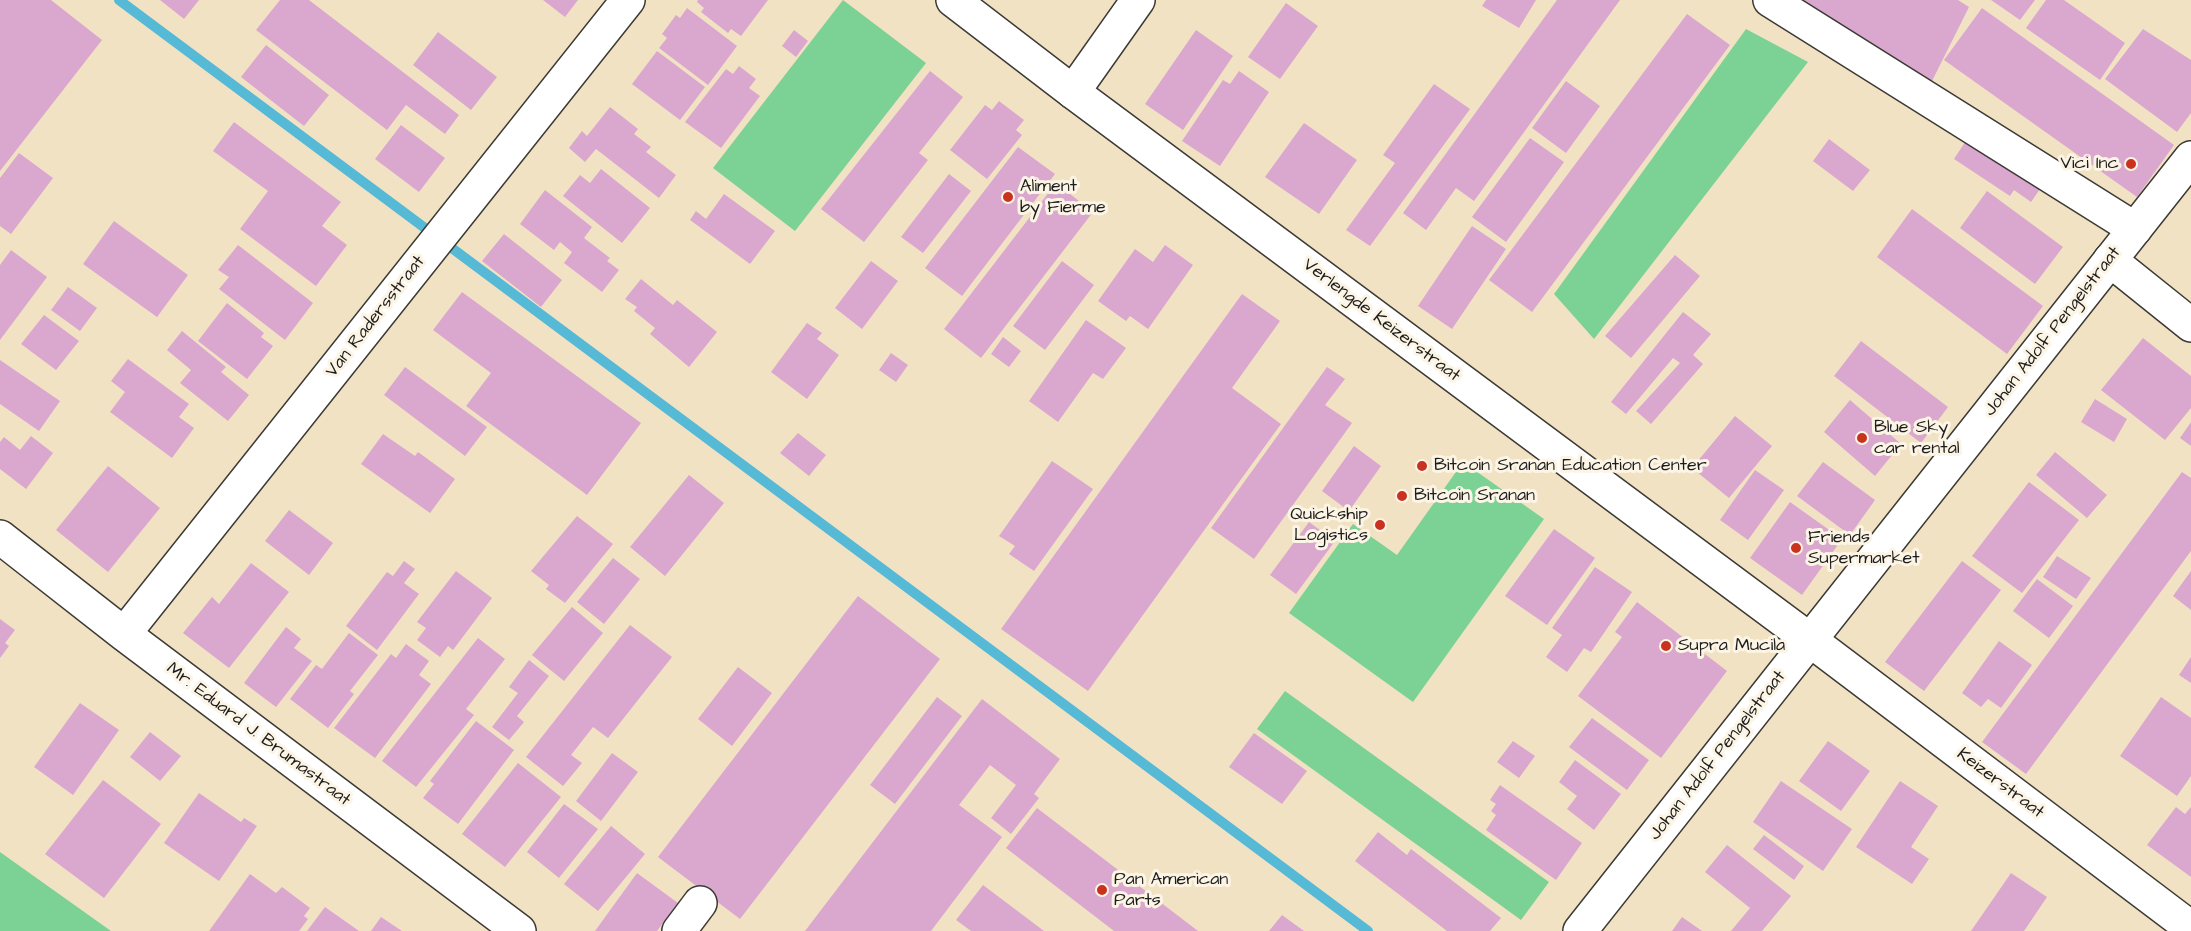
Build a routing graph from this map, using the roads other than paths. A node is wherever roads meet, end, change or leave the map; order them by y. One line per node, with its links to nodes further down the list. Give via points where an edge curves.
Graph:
1 (628, 0): 11 (main road, Van Radersstraat)
2 (953, 0): 5 (main road, Verlengde Keizerstraat)
3 (1138, 0): 5 (main road)
4 (1770, 0): 7 (main road)
5 (1073, 92): 12 (main road, Verlengde Keizerstraat)
6 (2191, 158): 7 (main road, Johan Adolf Pengelstraat)
7 (2135, 229): 8 (main road, Johan Adolf Pengelstraat)
8 (2110, 260): 9 (main road); 12 (main road, Johan Adolf Pengelstraat)
9 (2191, 325)
10 (0, 537): 11 (main road, Mr. Eduard J. Brumastraat)
11 (124, 634): 15 (main road, Mr. Eduard J. Brumastraat)
12 (1810, 640): 14 (main road, Keizerstraat); 17 (main road, Johan Adolf Pengelstraat)
13 (700, 903): 16 (main road)
14 (2191, 928)
15 (519, 931)
16 (679, 931)
17 (1580, 931)

